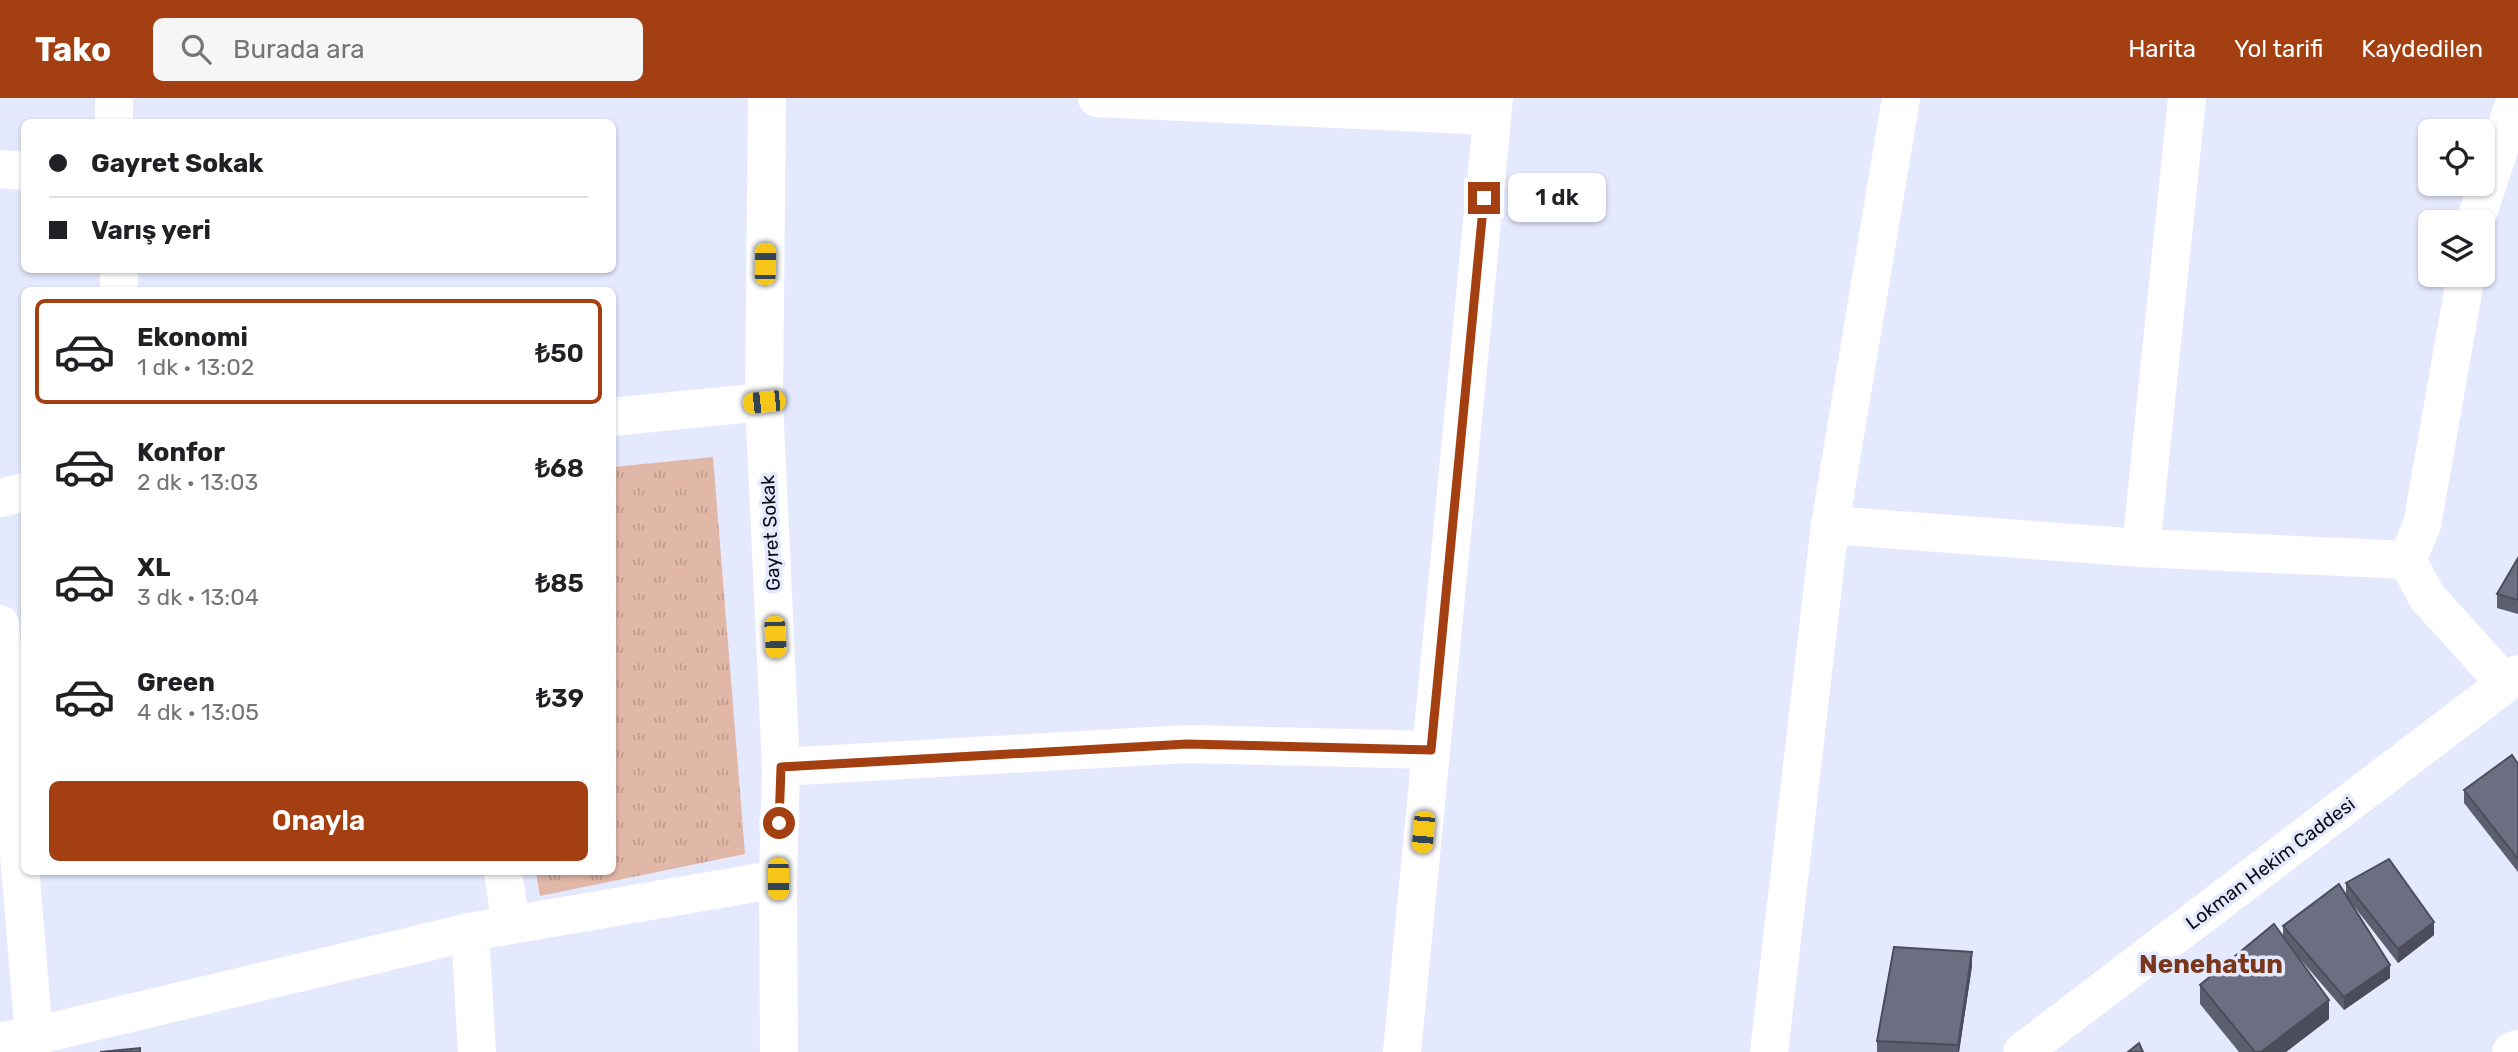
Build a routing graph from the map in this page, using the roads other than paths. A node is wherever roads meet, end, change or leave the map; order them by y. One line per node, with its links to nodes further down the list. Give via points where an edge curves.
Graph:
1 (114, 98): 8 (street)
2 (767, 98): 13 (street, Gayret Sokak)
3 (1097, 98): 7 (street)
4 (1901, 98): 17 (street)
5 (2187, 98): 18 (street)
6 (2516, 98): 11 (street)
7 (1493, 107): 22 (street)
8 (114, 119)
9 (0, 169): 10 (street)
10 (21, 171)
11 (2479, 210)
12 (2464, 287): 19 (street, via 2422,525)
13 (764, 402): 14 (street); 23 (street, Gayret Sokak)
14 (616, 417)
15 (21, 493): 16 (street)
16 (0, 498)
17 (1830, 525): 18 (street); 33 (street)
18 (2141, 548): 19 (street)
19 (2407, 560): 21 (street, via 2427,597)
20 (0, 624): 28 (street)
21 (2512, 678): 34 (street, Lokman Hekim Caddesi)
22 (1431, 750): 23 (street, via 1187,744); 32 (street)
23 (781, 767): 25 (street, Gayret Sokak)
24 (503, 875): 26 (street)
25 (778, 879): 26 (street); 31 (street, Gayret Sokak)
26 (511, 925): 27 (street)
27 (470, 932): 28 (street); 30 (street)
28 (17, 1039)
29 (2518, 1049): 35 (street)
30 (477, 1052)
31 (779, 1052)
32 (1402, 1052)
33 (1769, 1052)
34 (2022, 1052)
35 (2511, 1052)

